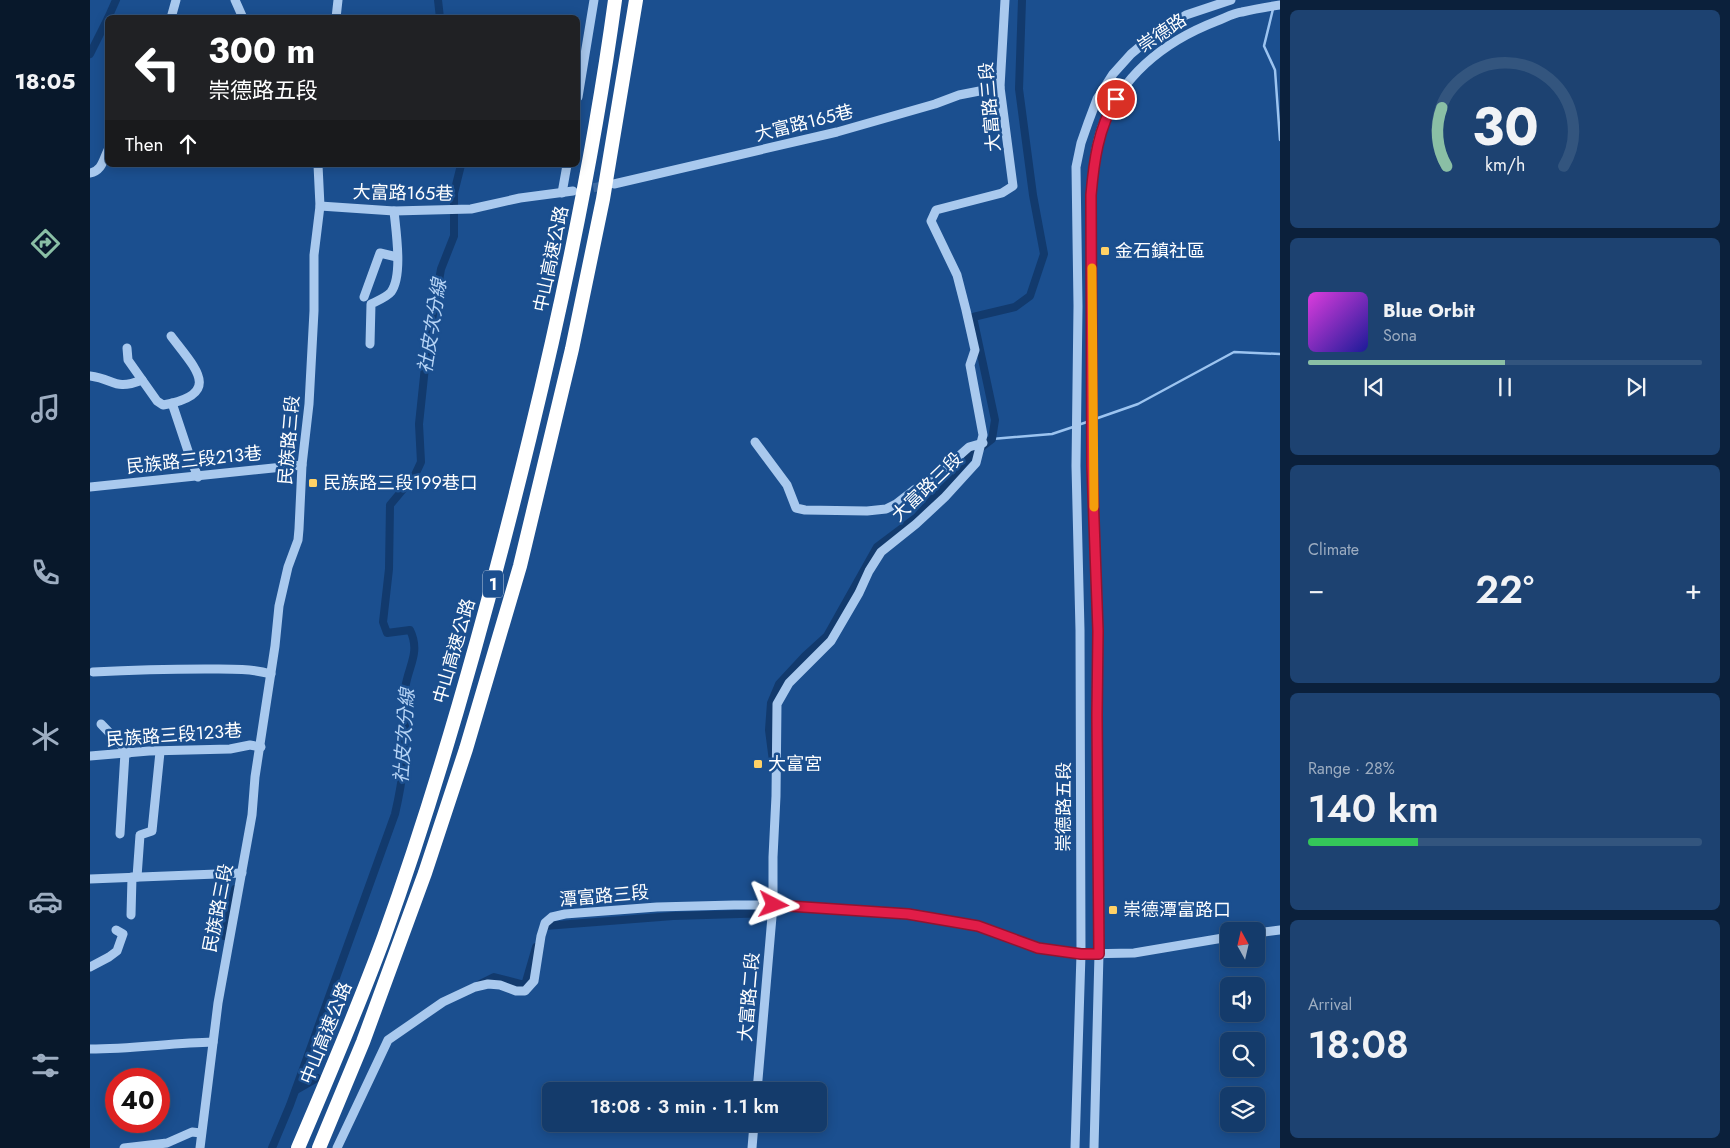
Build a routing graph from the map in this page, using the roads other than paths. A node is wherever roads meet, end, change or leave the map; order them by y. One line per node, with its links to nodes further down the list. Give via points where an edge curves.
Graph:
1 (176, 0): 10 (street)
2 (235, 0): 11 (street)
3 (338, 0): 12 (street)
4 (594, 0): 13 (street)
5 (616, 0): 66 (highway, 中山高速公路 / 1, via 590,159 553,342 507,532 466,682 384,937)
6 (636, 0): 67 (highway, 中山高速公路 / 1, via 602,208 520,566 425,873 363,1042)
7 (1004, 0): 14 (street, 大富路三段)
8 (1231, 0): 35 (street, 崇德路, via 1186,15 1131,54 1112,74 1097,99 1081,143 1076,167)
9 (1279, 6): 36 (street, 崇德路, via 1240,12 1198,28 1161,50 1123,88 1102,129 1091,195)
10 (172, 15)
11 (242, 15)
12 (336, 15)
13 (580, 86)
14 (1000, 87): 19 (street, 大富路165巷, via 959,95 837,132); 33 (street, 大富路三段, via 1013,186 1002,193 936,210 931,221 957,275 976,350 970,365)
15 (105, 157): 18 (street, via 100,169)
16 (318, 167): 22 (street, 民族路三段)
17 (567, 167): 21 (street)
18 (90, 174)
19 (614, 184)
20 (573, 191): 21 (street, 大富路165巷)
21 (562, 193): 23 (street, 大富路165巷, via 471,209)
22 (320, 206): 23 (street, 大富路165巷); 34 (street, 民族路三段, via 314,255 314,311)
23 (394, 211): 24 (street)
24 (397, 257): 25 (street, via 380,253); 27 (street, via 398,279 391,294 371,304)
25 (364, 297)
26 (171, 336): 31 (street, via 201,382 192,396)
27 (370, 344)
28 (128, 348): 30 (street, via 128,360)
29 (90, 376): 30 (street, via 116,385)
30 (142, 380): 31 (street, via 163,405)
31 (172, 403): 37 (street)
32 (755, 442): 33 (street, via 788,485 796,508 867,511 886,509 896,504 933,479 969,447)
33 (982, 443): 50 (street, 大富路三段, via 976,463 945,497 881,552 831,641 789,683 777,704)
34 (302, 465): 37 (street, 民族路三段213巷); 40 (street, 民族路三段, via 298,540 279,606)
35 (1076, 466): 56 (street, 崇德路五段)
36 (1092, 466): 57 (street, 崇德路五段, via 1098,631)
37 (198, 477): 38 (street, 民族路三段213巷)
38 (90, 486)
39 (93, 672): 40 (street, via 234,669)
40 (271, 674): 42 (street, 民族路三段)
41 (101, 724): 44 (street)
42 (261, 747): 43 (street, 民族路三段123巷, via 250,745); 47 (street, 民族路三段)
43 (160, 752): 44 (street, 民族路三段123巷); 48 (street, via 152,831 140,835)
44 (127, 753): 45 (street, 民族路三段123巷); 46 (street)
45 (90, 756)
46 (120, 834)
47 (242, 873): 48 (street); 59 (street, 民族路三段)
48 (134, 877): 49 (street); 51 (street)
49 (90, 879)
50 (774, 905): 56 (street, via 908,914 978,926 1038,948); 61 (street, 大富路二段); 68 (street, 潭富路三段, via 657,907 552,917 545,923 541,936 534,981 525,991 516,992 488,984 475,987 443,1002 388,1040)
51 (131, 915)
52 (116, 930): 58 (street, via 123,934 117,951)
53 (1280, 930): 54 (street)
54 (1265, 932)
55 (1220, 939): 57 (street, via 1134,953)
56 (1081, 954): 57 (street); 70 (street, 崇德路五段)
57 (1099, 954): 71 (street, 崇德路五段)
58 (90, 967)
59 (213, 1042): 60 (street); 63 (street, 民族路三段)
60 (90, 1049)
61 (758, 1082)
62 (753, 1132): 69 (street)
63 (201, 1133): 64 (street, via 192,1132 167,1143); 65 (street, 民族路三段)
64 (124, 1148)
65 (200, 1148)
66 (298, 1148)
67 (318, 1148)
68 (337, 1148)
69 (752, 1148)
70 (1075, 1148)
71 (1094, 1148)

